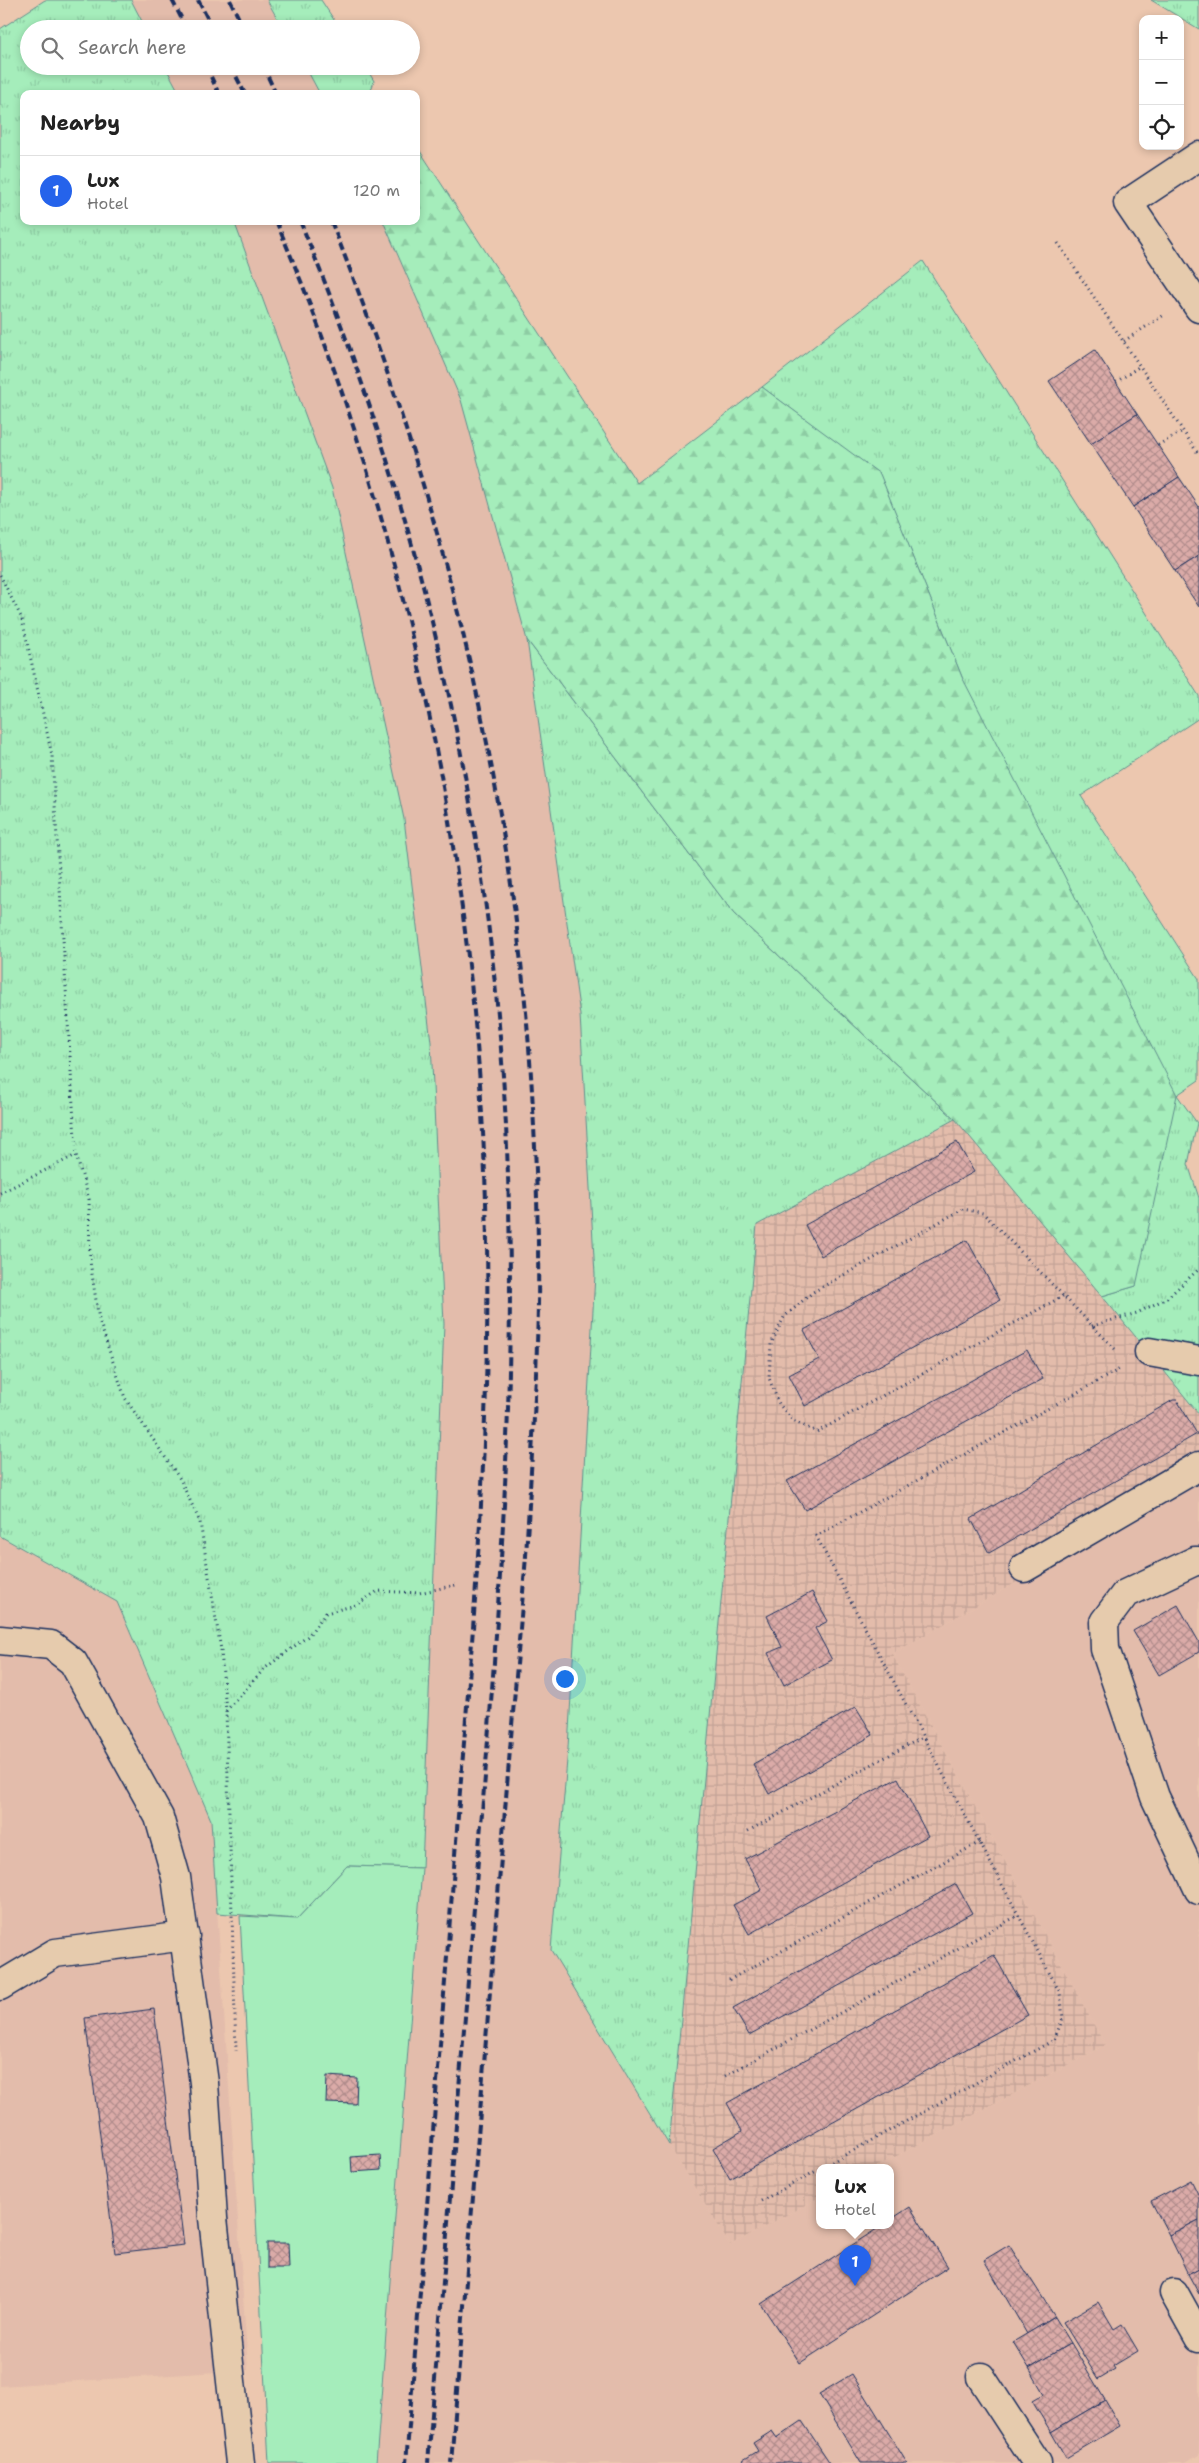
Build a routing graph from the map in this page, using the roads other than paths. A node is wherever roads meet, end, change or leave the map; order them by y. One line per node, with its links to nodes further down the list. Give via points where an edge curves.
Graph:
1 (1199, 156): 2 (lane, via 1128,204)
2 (1195, 302)
3 (1139, 1358): 4 (lane)
4 (1199, 1360)
5 (1199, 1466): 7 (lane)
6 (1199, 1561): 9 (lane, via 1195,1560 1125,1594 1104,1622 1105,1649 1155,1797)
7 (1024, 1568)
8 (0, 1640): 10 (lane, via 51,1645 73,1662 159,1818 176,1877)
9 (1199, 1890)
10 (185, 1936): 11 (lane, via 55,1953); 15 (lane, via 204,2083 213,2218)
11 (0, 1986)
12 (1174, 2293): 13 (lane)
13 (1199, 2338)
14 (981, 2377): 16 (lane)
15 (240, 2463)
16 (1037, 2463)

